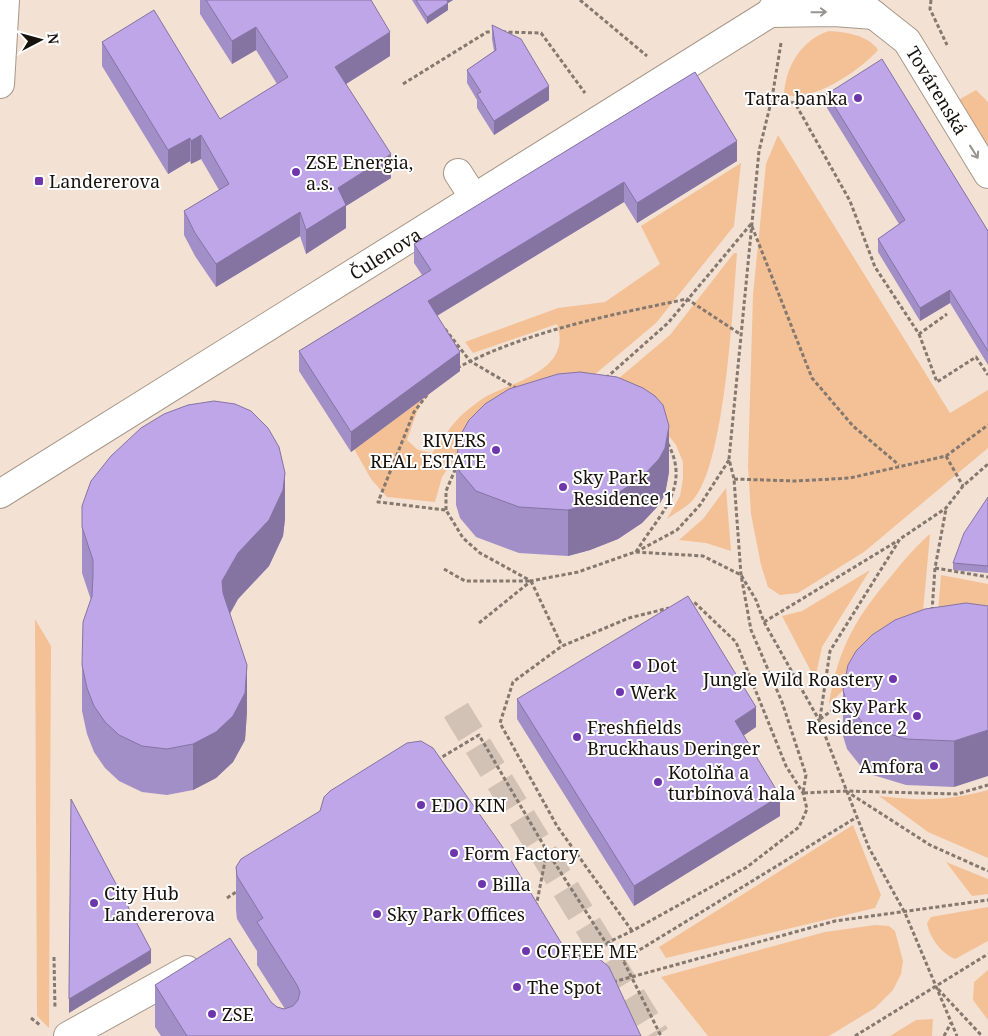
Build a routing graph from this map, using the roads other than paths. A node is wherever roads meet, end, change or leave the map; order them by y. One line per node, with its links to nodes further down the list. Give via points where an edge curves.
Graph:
1 (5, 0): 4 (street)
2 (865, 7): 3 (street, one-way to 2); 6 (street, Továrenská, one-way to 6, via 907,41)
3 (777, 17): 7 (street, Čulenova)
4 (0, 84)
5 (458, 172): 7 (street)
6 (988, 174)
7 (474, 198): 8 (street, Čulenova)
8 (0, 494)
9 (211, 957): 10 (street)
10 (67, 1029)

